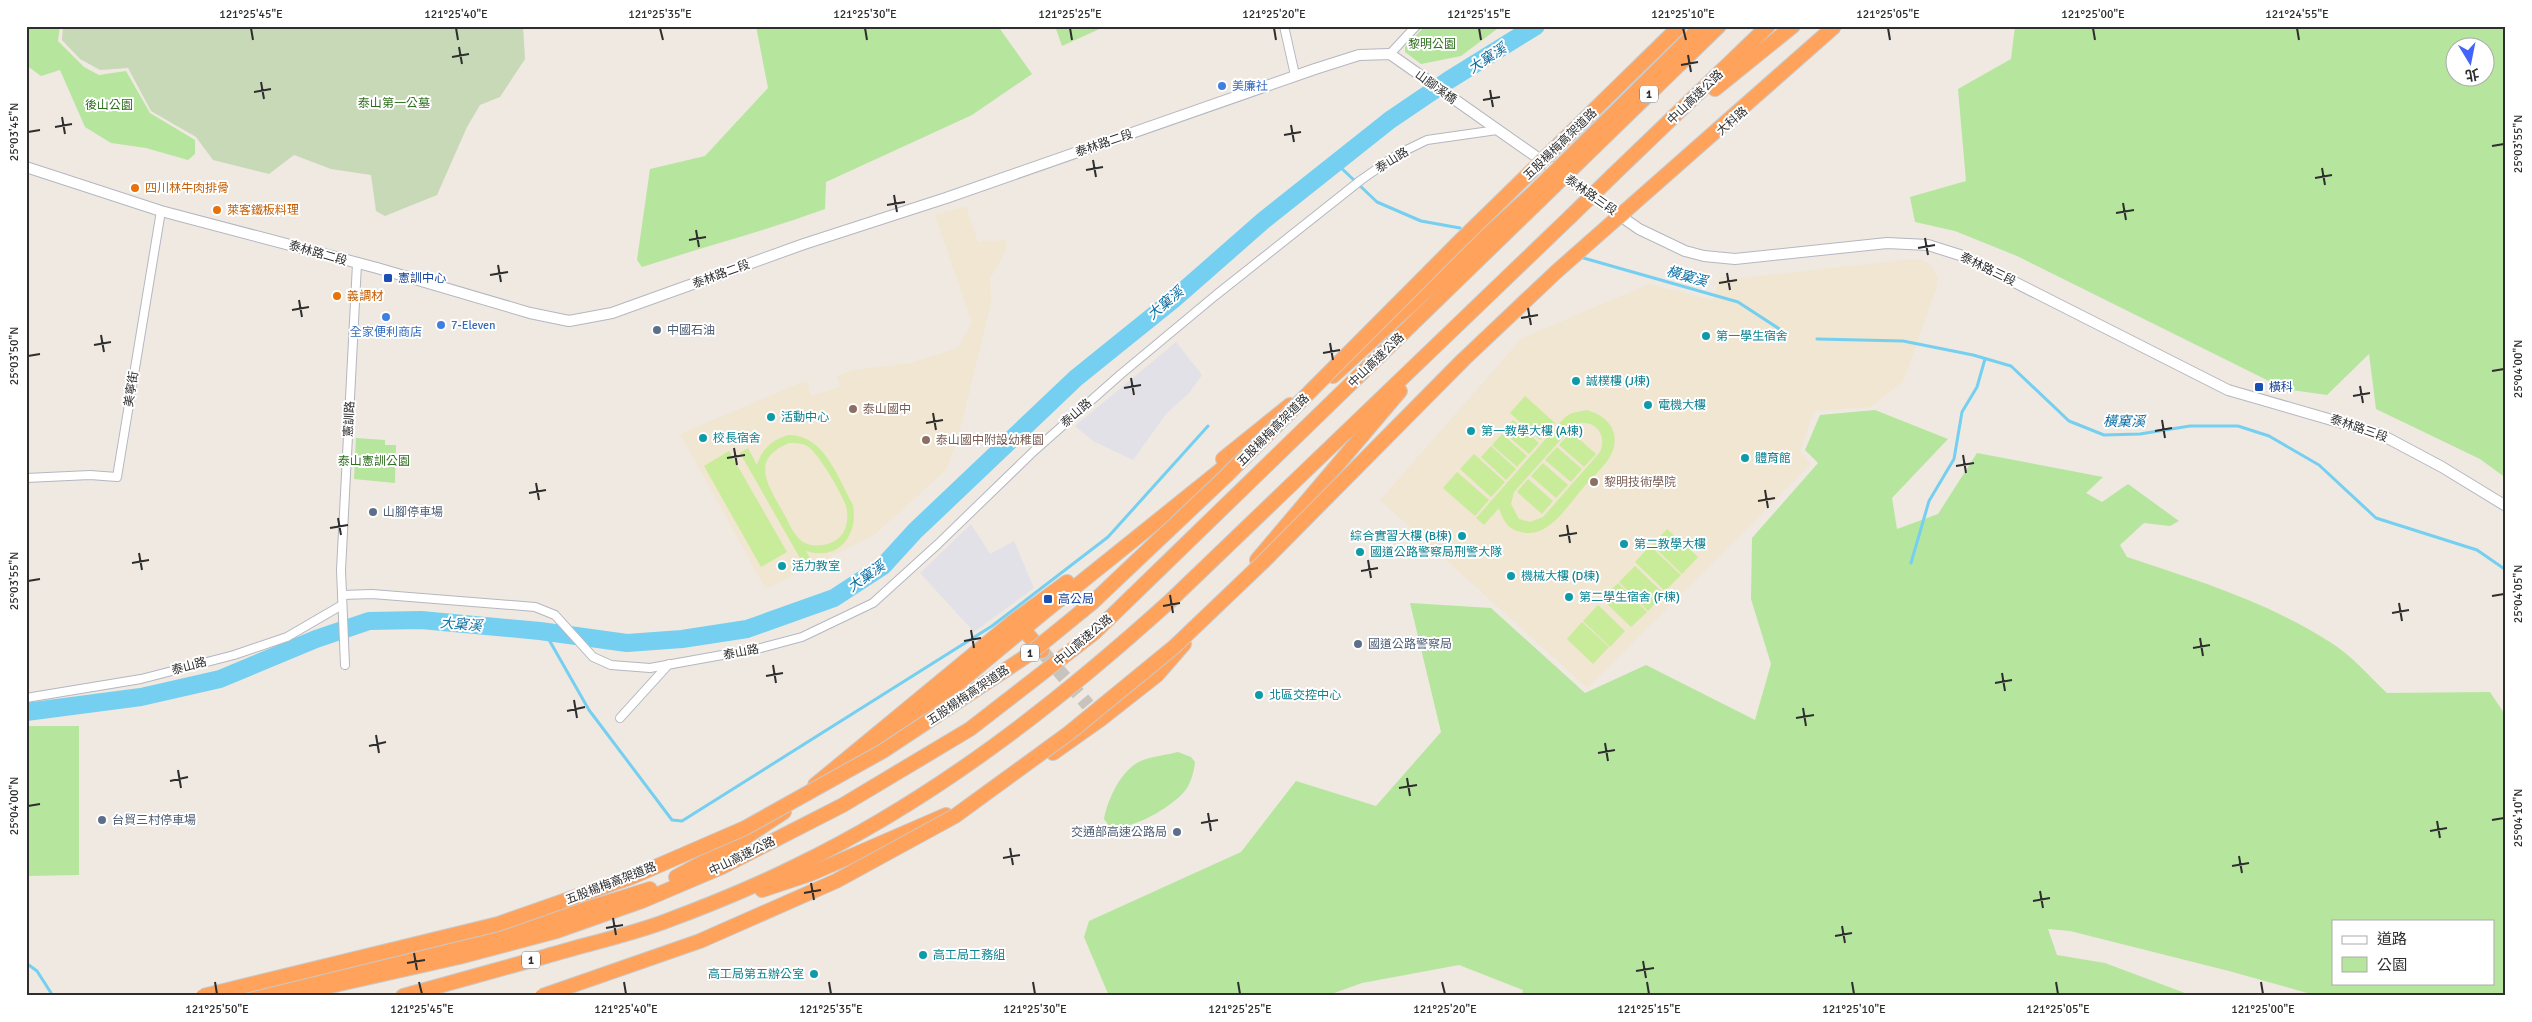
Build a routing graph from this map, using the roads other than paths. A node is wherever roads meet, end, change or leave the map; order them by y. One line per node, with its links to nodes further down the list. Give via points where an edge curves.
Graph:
1 (1284, 26): 11 (street)
2 (1416, 26): 10 (street)
3 (1680, 26): 39 (highway, 五股楊梅高架道路 / 1, bridge, via 1226,476 1093,602 1028,655 883,751 744,828 632,877 498,924)
4 (1702, 26): 15 (highway)
5 (1718, 26): 15 (highway, 中山高速公路 / 1)
6 (1768, 26): 14 (highway, 中山高速公路 / 1)
7 (1793, 26): 14 (highway)
8 (1835, 26): 43 (highway, bridge, via 1556,272 1463,360 1243,582 1174,647 1069,733 955,816 836,881 700,941)
9 (1843, 26): 19 (main road, 大科路)
10 (1390, 54): 11 (main road, 泰林路二段, via 1360,55); 12 (main road, 山腳溪橋)
11 (1295, 76): 21 (main road, 泰林路二段, via 804,244 612,314 583,320 568,321 530,313)
12 (1466, 109): 13 (main road, 泰林路三段)
13 (1497, 130): 19 (main road, 泰林路三段); 29 (street, 泰山路, via 1427,140 1398,154 1263,257 1136,362 1048,438 873,603 802,637 761,648)
14 (1656, 136): 22 (highway, 中山高速公路 / 1, bridge)
15 (1577, 158): 17 (highway, 中山高速公路 / 1, bridge)
16 (26, 167): 18 (main road, 泰林路二段)
17 (1536, 197): 20 (highway); 38 (highway, 中山高速公路 / 1, via 1094,633 970,728 843,806 722,867 642,901)
18 (161, 211): 21 (main road, 泰林路二段); 23 (street, 美寧街, via 116,477)
19 (1621, 216): 24 (main road, 泰林路三段, via 1668,244 1720,259 1887,243 1928,245 1963,256 2228,390 2380,434 2442,466)
20 (1463, 259): 27 (highway, via 1255,443); 35 (highway, via 1359,349 968,659)
21 (357, 264): 25 (street, 憲訓路)
22 (1442, 339): 34 (highway, via 1334,472 1157,675); 37 (highway, 中山高速公路 / 1, via 1169,602 1107,658 1006,738 857,834 798,865)
23 (26, 478)
24 (2506, 506)
25 (342, 595): 26 (street, 憲訓路); 29 (street, 泰山路, via 372,594 535,607 555,615 593,657 611,665 650,668)
26 (342, 605): 30 (street, 憲訓路); 31 (street, 泰山路, via 287,637 234,655 141,680)
27 (1023, 629): 28 (highway); 35 (highway, via 938,700)
28 (1042, 650)
29 (669, 664): 33 (street)
30 (346, 665)
31 (26, 698)
32 (1088, 705): 34 (highway)
33 (620, 718)
34 (1101, 719): 37 (highway, via 1033,767 961,808 810,874)
35 (764, 826): 36 (highway, via 728,849)
36 (653, 888): 38 (highway); 40 (highway, via 554,920 464,944)
37 (660, 923): 42 (highway, 中山高速公路 / 1)
38 (557, 931): 41 (highway, 中山高速公路 / 1)
39 (203, 996)
40 (244, 996)
41 (286, 996)
42 (403, 996)
43 (542, 996)

